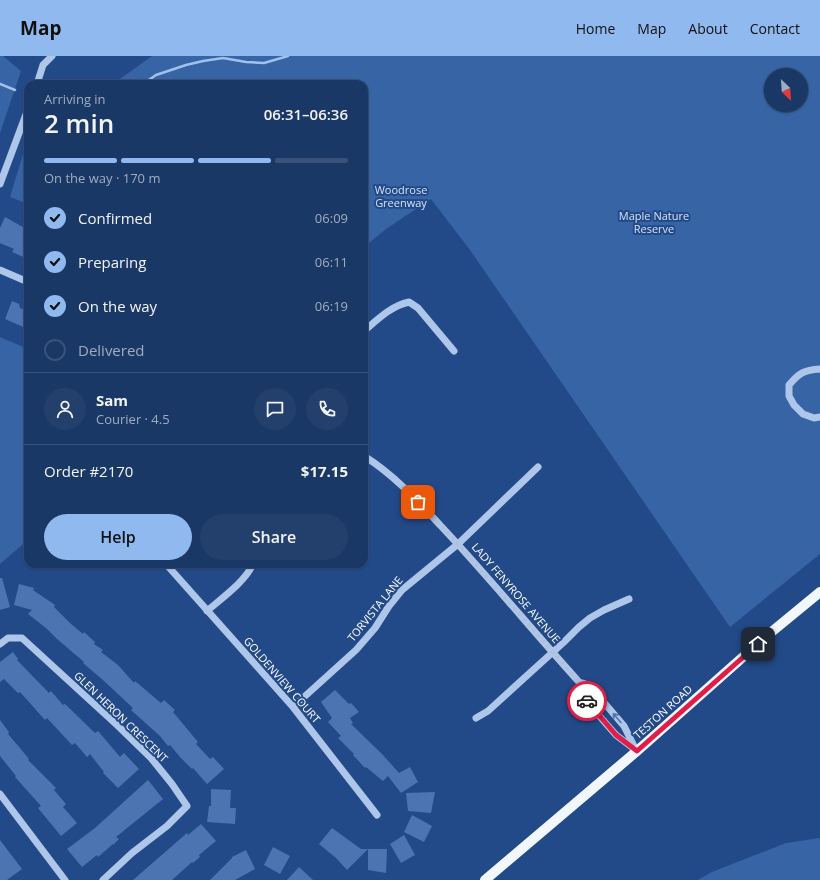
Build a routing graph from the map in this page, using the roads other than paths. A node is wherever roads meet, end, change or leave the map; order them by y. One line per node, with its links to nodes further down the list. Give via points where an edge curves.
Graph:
1 (52, 56): 2 (street, via 43,65)
2 (38, 80)
3 (24, 119): 4 (street)
4 (0, 184)
5 (0, 270): 6 (street)
6 (24, 280)
7 (368, 328): 8 (street, via 392,308 409,302 418,308)
8 (454, 351)
9 (820, 370): 10 (street, via 807,370 797,375 789,385 789,396 794,405 803,414 814,418)
10 (820, 417)
11 (368, 458): 13 (street, LADY FENYROSE AVENUE, via 398,481)
12 (538, 467): 13 (street, TORVISTA LANE)
13 (458, 544): 20 (street, LADY FENYROSE AVENUE); 22 (street, TORVISTA LANE, via 402,590 356,650)
14 (169, 568): 18 (street, GOLDENVIEW COURT)
15 (251, 568): 18 (street, via 236,586)
16 (820, 592): 24 (main road, TESTON ROAD)
17 (629, 598): 20 (street, via 590,618)
18 (207, 611): 22 (street, GOLDENVIEW COURT)
19 (0, 644): 28 (street, GLEN HERON CRESCENT, via 8,638 22,638 151,758 187,806)
20 (552, 652): 21 (street, LADY FENYROSE AVENUE); 23 (street, via 488,711)
21 (579, 682): 24 (street, LADY FENYROSE AVENUE, via 581,694 616,735); 24 (street, LADY FENYROSE AVENUE, one-way to 21, via 624,726 589,685)
22 (293, 707): 26 (street, GOLDENVIEW COURT)
23 (476, 718)
24 (637, 751): 29 (main road, TESTON ROAD)
25 (0, 794): 27 (street)
26 (377, 815)
27 (65, 880)
28 (103, 880)
29 (485, 880)

